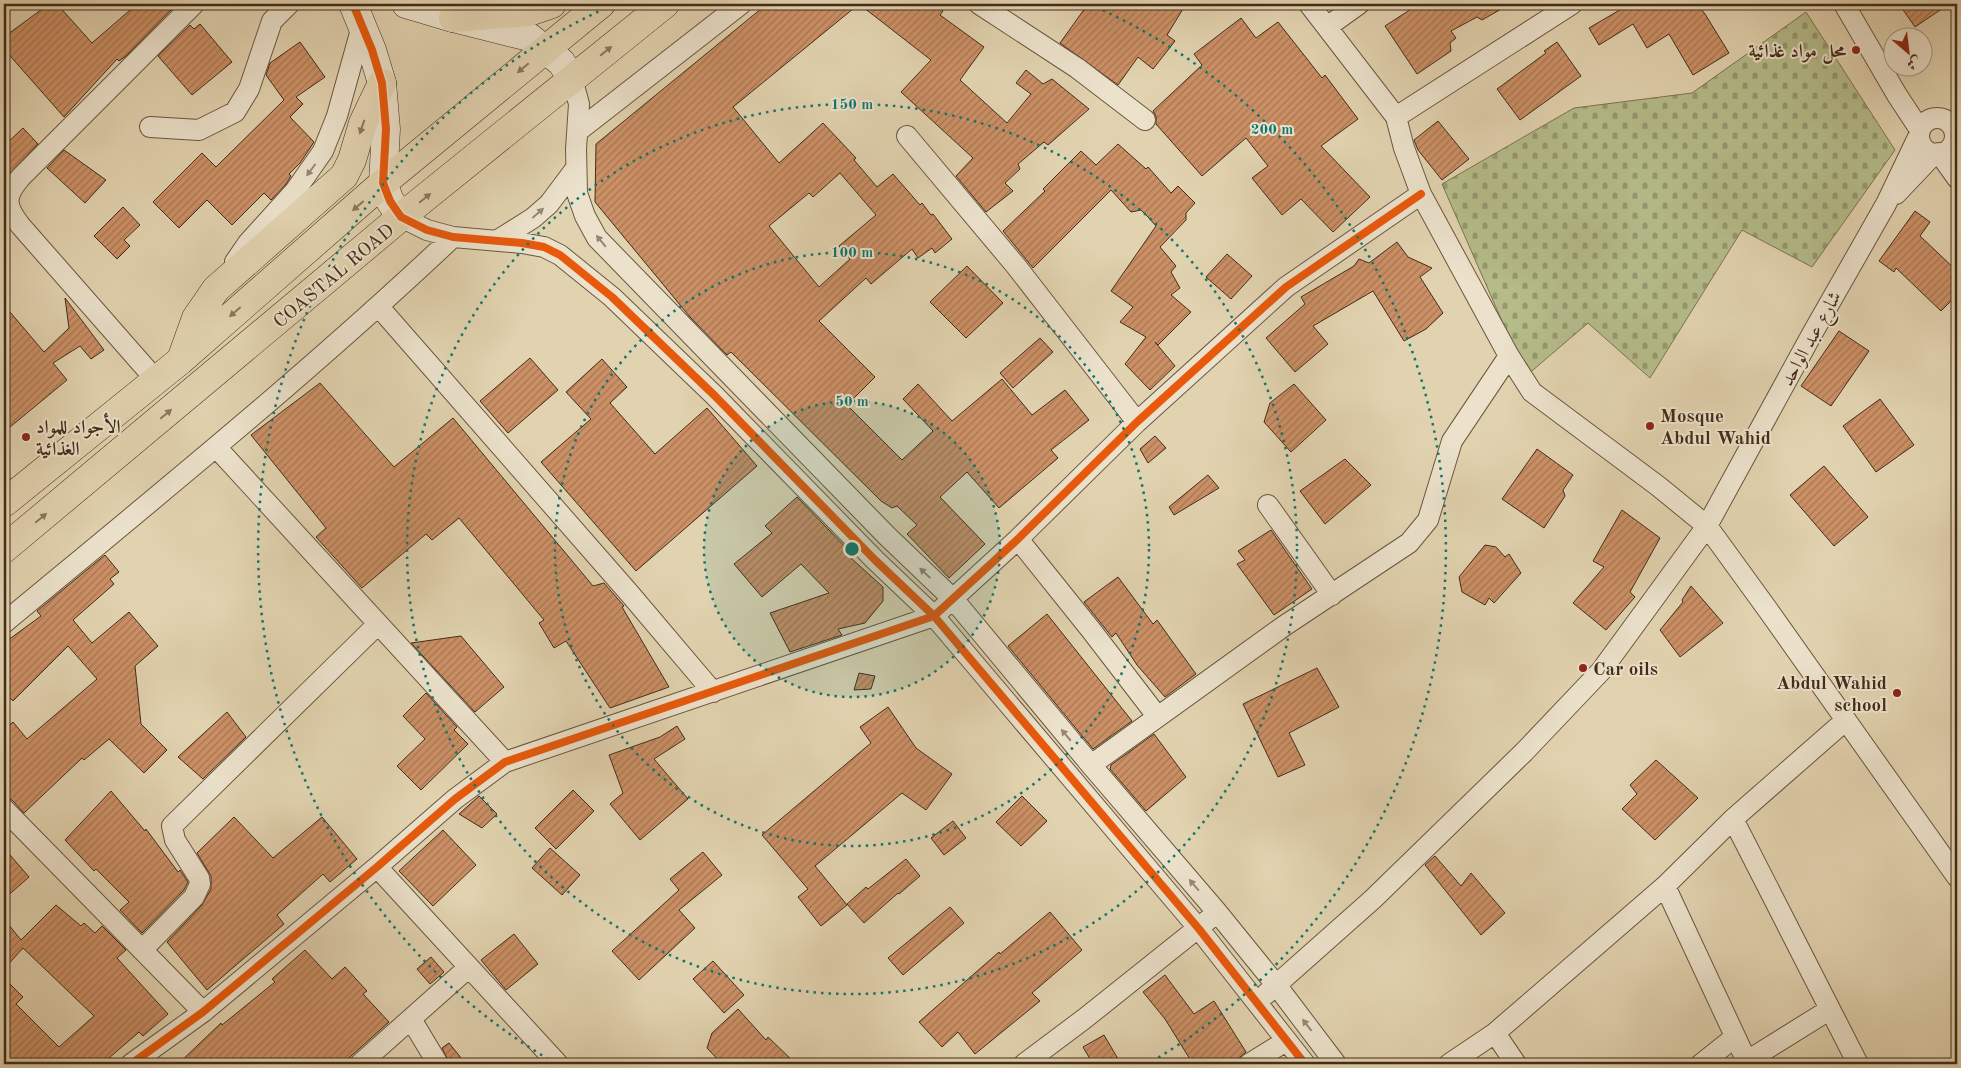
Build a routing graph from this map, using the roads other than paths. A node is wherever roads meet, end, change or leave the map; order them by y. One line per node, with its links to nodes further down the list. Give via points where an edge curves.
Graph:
1 (194, 4): 38 (street, via 21,177 9,196 10,211 20,226)
2 (289, 4): 22 (street, via 272,21 250,90 235,112 199,130)
3 (406, 4): 14 (street)
4 (552, 4): 14 (highway, via 529,12)
5 (601, 4): 16 (highway, COASTAL ROAD)
6 (665, 4): 17 (highway, COASTAL ROAD, one-way to 6)
7 (742, 4): 23 (street)
8 (979, 4): 20 (street, via 1077,68)
9 (1309, 4): 15 (street)
10 (1359, 4): 15 (street)
11 (1572, 4): 19 (street)
12 (1844, 4): 21 (street, via 1897,95)
13 (358, 15): 18 (street); 34 (street, one-way to 34, via 337,116 323,151 295,191 248,243)
14 (453, 18): 16 (street, via 528,37)
15 (1326, 27): 19 (street)
16 (546, 49): 17 (street); 28 (highway, COASTAL ROAD, one-way to 28)
17 (572, 78): 23 (street, via 579,104); 31 (highway, COASTAL ROAD, one-way to 17)
18 (382, 83): 28 (street, via 386,129); 34 (highway, one-way to 34, via 344,176)
19 (1396, 117): 29 (street)
20 (1144, 120)
21 (1934, 122): 25 (street, via 1949,122 1953,126); 25 (street, via 1920,140 1925,149); 30 (street, شارع عبد الواحد)
22 (150, 127)
23 (578, 131): 26 (street)
24 (907, 136): 39 (street, via 1016,266)
25 (1949, 148): 27 (street); 30 (street, شارع عبد الواحد)
26 (576, 168): 33 (street, one-way to 26, via 549,204); 47 (street, one-way to 26, via 887,536 597,238 577,193)
27 (1957, 178)
28 (383, 183): 31 (street); 37 (highway, COASTAL ROAD, one-way to 37)
29 (1421, 194): 36 (street); 39 (street, via 1286,287)
30 (1886, 204): 43 (street, شارع عبد الواحد)
31 (401, 218): 32 (street); 45 (highway, COASTAL ROAD, one-way to 31)
32 (453, 237): 33 (street); 35 (street)
33 (498, 240): 48 (street, via 544,247 560,255 612,297 716,396)
34 (225, 279): 37 (highway, via 196,318)
35 (379, 307): 40 (street); 51 (street)
36 (1509, 356): 43 (street, via 1532,392); 46 (street, via 1452,441 1428,520 1408,543)
37 (181, 360): 38 (highway, COASTAL ROAD)
38 (156, 380): 41 (highway, COASTAL ROAD)
39 (1137, 422): 44 (street)
40 (216, 447): 49 (street); 50 (street)
41 (4, 503)
42 (1268, 505): 46 (street)
43 (1707, 526): 53 (street); 65 (street, شارع عبد الواحد, via 1601,672 1380,892)
44 (1018, 539): 47 (street); 52 (street)
45 (4, 549)
46 (1332, 595): 52 (street)
47 (954, 600): 48 (street); 55 (street, one-way to 47)
48 (934, 616): 51 (street); 62 (street)
49 (4, 623)
50 (378, 624): 54 (street); 63 (street, via 172,826 175,840 200,884 194,897)
51 (712, 692): 54 (street)
52 (1157, 716): 55 (street)
53 (1846, 720): 57 (street); 59 (street)
54 (505, 762): 58 (street, via 455,799)
55 (1091, 766): 61 (street, one-way to 55)
56 (4, 809): 63 (street)
57 (1733, 819): 60 (street); 67 (street)
58 (377, 867): 64 (street); 68 (street)
59 (1957, 877)
60 (1665, 886): 70 (street); 71 (street)
61 (1217, 912): 62 (street); 65 (street)
62 (1199, 929): 66 (street); 78 (street)
63 (142, 950): 68 (street)
64 (468, 968): 69 (street); 77 (street)
65 (1277, 986): 66 (street, شارع عبد الواحد); 81 (street, one-way to 65)
66 (1256, 1001): 72 (street)
67 (1829, 1010): 73 (street); 85 (street)
68 (203, 1012): 74 (street)
69 (411, 1019): 75 (street); 76 (street)
70 (1495, 1033): 82 (street); 83 (street)
71 (1735, 1037): 73 (street); 84 (street)
72 (1286, 1040): 79 (street); 80 (street)
73 (1747, 1062)
74 (130, 1064)
75 (360, 1064)
76 (438, 1064)
77 (558, 1064)
78 (1024, 1064)
79 (1249, 1064)
80 (1305, 1064)
81 (1336, 1064)
82 (1449, 1064)
83 (1516, 1064)
84 (1701, 1064)
85 (1858, 1064)

